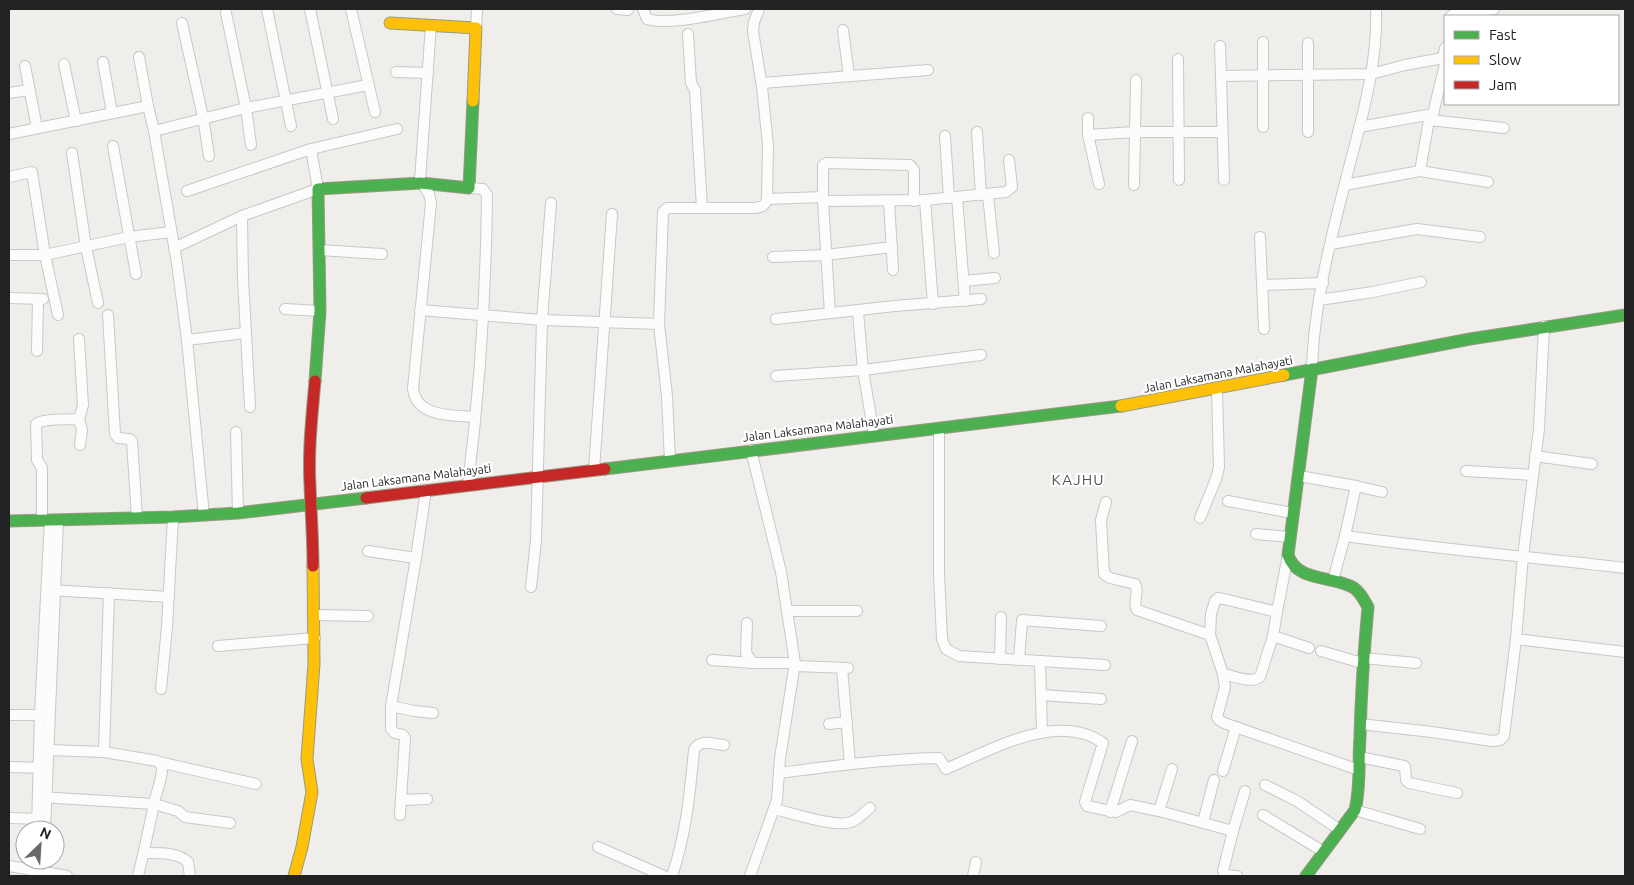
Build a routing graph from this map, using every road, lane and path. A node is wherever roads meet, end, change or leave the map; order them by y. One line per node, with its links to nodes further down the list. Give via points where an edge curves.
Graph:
1 (267, 9): 44 (street)
2 (310, 9): 42 (street)
3 (351, 9): 40 (street)
4 (477, 9): 17 (street)
5 (617, 9): 11 (street)
6 (643, 9): 7 (street, via 648,19 654,22)
7 (745, 9)
8 (759, 9): 39 (street, via 753,30)
9 (1376, 9): 33 (street)
10 (1494, 9): 13 (street)
11 (628, 10)
12 (226, 13): 46 (street)
13 (1453, 15)
14 (182, 23): 49 (street)
15 (390, 23): 16 (main road)
16 (431, 25): 17 (main road); 32 (street)
17 (476, 28): 84 (main road)
18 (843, 30): 35 (street)
19 (692, 34): 95 (street, via 698,84 695,90)
20 (1263, 42): 37 (street)
21 (1308, 43): 34 (street)
22 (1220, 46): 36 (street)
23 (140, 57): 45 (street)
24 (1444, 58): 33 (street)
25 (1178, 59): 63 (street)
26 (103, 62): 48 (street)
27 (1444, 62): 50 (street)
28 (64, 64): 53 (street)
29 (25, 66): 41 (street)
30 (928, 70): 35 (street)
31 (396, 72): 32 (street)
32 (428, 73): 80 (street)
33 (1371, 74): 34 (street); 56 (street)
34 (1308, 75): 37 (street); 65 (street)
35 (849, 76): 39 (street)
36 (1221, 76): 37 (street); 64 (street)
37 (1263, 76): 55 (street)
38 (1136, 80): 62 (street)
39 (762, 82): 88 (street, via 768,145)
40 (368, 85): 42 (street); 47 (street)
41 (29, 90): 43 (street); 57 (street)
42 (327, 92): 44 (street); 52 (street)
43 (9, 93)
44 (286, 100): 46 (street); 54 (street)
45 (148, 106): 48 (street); 60 (street)
46 (246, 108): 49 (street); 69 (street)
47 (375, 112)
48 (112, 113): 53 (street)
49 (203, 117): 60 (street); 73 (street)
50 (1431, 117): 56 (street); 58 (street); 75 (street)
51 (1088, 118): 67 (street)
52 (333, 119)
53 (76, 120): 57 (street)
54 (291, 126)
55 (1263, 127)
56 (1359, 127): 83 (street)
57 (37, 128): 66 (street)
58 (1504, 128)
59 (396, 129): 71 (street)
60 (154, 130): 98 (street)
61 (977, 132): 87 (street)
62 (1135, 132): 63 (street); 67 (street); 82 (street)
63 (1179, 132): 64 (street); 77 (street)
64 (1222, 132): 78 (street)
65 (1308, 132)
66 (9, 134)
67 (1088, 135): 81 (street)
68 (945, 136): 89 (street)
69 (251, 145)
70 (113, 146): 99 (street)
71 (311, 149): 85 (street); 86 (street)
72 (72, 153): 103 (street)
73 (209, 156)
74 (1009, 160): 87 (street, via 1011,189)
75 (1420, 171): 79 (street); 83 (street)
76 (9, 177): 110 (street, via 32,172)
77 (1179, 180)
78 (1224, 180)
79 (1488, 182)
80 (421, 183): 84 (main road); 85 (main road); 127 (street, via 431,203)
81 (1099, 184)
82 (1134, 185)
83 (1345, 185): 102 (street)
84 (469, 188): 131 (street, via 483,188 487,195)
85 (318, 189): 97 (street); 106 (main road)
86 (187, 191)
87 (984, 195): 89 (street); 107 (street)
88 (767, 198): 90 (street); 95 (street, via 761,208)
89 (953, 198): 91 (street); 116 (street)
90 (823, 199): 92 (street); 93 (street, via 824,163 907,164 914,170); 111 (street)
91 (925, 200): 93 (street); 125 (street)
92 (889, 201): 93 (street); 104 (street)
93 (914, 201)
94 (551, 203): 136 (street)
95 (702, 208): 138 (street, via 667,208 663,212)
96 (612, 214): 137 (street)
97 (242, 216): 105 (street); 141 (street)
98 (171, 232): 99 (street); 105 (street)
99 (129, 237): 103 (street); 114 (street)
100 (1260, 237): 119 (street)
101 (1480, 237): 102 (street, via 1417,229)
102 (1331, 244): 118 (street)
103 (86, 247): 110 (street); 124 (street)
104 (892, 247): 111 (street); 113 (street)
105 (174, 248): 143 (street)
106 (320, 250): 108 (street); 128 (main road)
107 (994, 253)
108 (382, 254)
109 (9, 255): 110 (street)
110 (45, 255): 132 (street)
111 (826, 255): 112 (street); 130 (street)
112 (772, 257)
113 (893, 270)
114 (136, 274)
115 (995, 278): 116 (street)
116 (964, 281): 122 (street)
117 (1420, 282): 123 (street)
118 (1323, 283): 119 (street); 123 (street)
119 (1262, 286): 140 (street)
120 (9, 298): 144 (street, via 41,299)
121 (981, 299): 122 (street)
122 (965, 300): 125 (street)
123 (1319, 300): 146 (street, via 1312,343)
124 (98, 302)
125 (933, 304): 129 (street)
126 (285, 309): 128 (street)
127 (420, 310): 131 (street); 151 (street, via 413,389 417,404 430,412)
128 (320, 311): 172 (main road, via 312,426)
129 (858, 312): 130 (street); 147 (street)
130 (830, 313): 135 (street)
131 (483, 314): 136 (street); 151 (street)
132 (58, 315)
133 (108, 315): 177 (street, via 115,434 118,438 132,441)
134 (1625, 315): 139 (main road, Jalan Laksamana Malahayati)
135 (776, 319)
136 (542, 320): 137 (street); 164 (street)
137 (604, 322): 138 (street); 161 (street)
138 (659, 324): 159 (street)
139 (1544, 326): 146 (main road, Jalan Laksamana Malahayati); 158 (street)
140 (1264, 329)
141 (245, 333): 143 (street); 150 (street)
142 (80, 339): 152 (street, via 83,405)
143 (187, 340): 175 (street)
144 (38, 351)
145 (981, 355): 147 (street)
146 (1312, 369): 149 (main road, Jalan Laksamana Malahayati); 165 (main road)
147 (864, 370): 148 (street); 155 (street)
148 (776, 376)
149 (1217, 389): 153 (main road, Jalan Laksamana Malahayati, via 1116,407); 178 (street, via 1219,468)
150 (250, 407)
151 (475, 418): 166 (street)
152 (79, 419): 156 (street, via 82,430); 179 (street, via 38,422 35,427 36,460 42,468)
153 (940, 428): 155 (main road, Jalan Laksamana Malahayati); 210 (street, via 942,639 946,649 954,655)
154 (236, 432): 173 (street)
155 (874, 435): 157 (main road, Jalan Laksamana Malahayati)
156 (80, 445)
157 (751, 450): 159 (main road, Jalan Laksamana Malahayati); 194 (street, via 781,572)
158 (1535, 456): 160 (street); 163 (street)
159 (670, 461): 161 (main road, Jalan Laksamana Malahayati)
160 (1592, 464)
161 (594, 470): 164 (main road, Jalan Laksamana Malahayati)
162 (1466, 471): 163 (street)
163 (1533, 475): 186 (street)
164 (538, 476): 166 (main road, Jalan Laksamana Malahayati); 190 (street)
165 (1299, 476): 167 (street); 174 (main road)
166 (468, 484): 168 (main road, Jalan Laksamana Malahayati)
167 (1356, 486): 169 (street); 182 (street)
168 (426, 490): 172 (main road, Jalan Laksamana Malahayati); 187 (street)
169 (1382, 492)
170 (1228, 500): 174 (street)
171 (1106, 502): 202 (street, via 1101,520 1104,574 1137,586 1137,610)
172 (312, 504): 173 (main road, Jalan Laksamana Malahayati); 197 (main road)
173 (238, 513): 175 (main road, Jalan Laksamana Malahayati)
174 (1292, 513): 183 (main road)
175 (204, 515): 176 (main road, Jalan Laksamana Malahayati)
176 (173, 517): 177 (main road, Jalan Laksamana Malahayati); 193 (street)
177 (137, 518): 179 (main road, Jalan Laksamana Malahayati)
178 (1200, 518)
179 (50, 520): 180 (main road, Jalan Laksamana Malahayati); 191 (street)
180 (9, 521)
181 (1256, 534): 183 (street)
182 (1345, 536): 186 (street); 189 (street)
183 (1289, 537): 185 (main road)
184 (368, 551): 187 (street)
185 (1288, 555): 189 (main road, via 1292,565 1300,570); 196 (street)
186 (1522, 556): 188 (street); 205 (street)
187 (416, 558): 223 (street)
188 (1625, 568)
189 (1333, 580): 214 (main road, via 1361,593 1366,600)
190 (531, 587)
191 (50, 590): 192 (street); 226 (street)
192 (110, 593): 193 (street); 235 (street)
193 (169, 597): 220 (street)
194 (787, 611): 195 (street); 217 (street)
195 (857, 611)
196 (1277, 612): 202 (street, via 1218,598 1211,614); 203 (street)
197 (314, 615): 198 (street); 204 (main road)
198 (368, 616)
199 (1001, 617): 210 (street)
200 (748, 623): 215 (street, via 746,654)
201 (1101, 626): 212 (street, via 1022,620)
202 (1210, 635): 219 (street)
203 (1273, 636): 207 (street); 219 (street, via 1257,680)
204 (315, 638): 206 (street); 277 (main road, via 307,759 312,792)
205 (1516, 639): 209 (street); 229 (street, via 1504,736 1500,740 1492,742)
206 (218, 646)
207 (1309, 648)
208 (1321, 651): 214 (street)
209 (1625, 652)
210 (1000, 659): 212 (street)
211 (712, 660): 215 (street)
212 (1019, 660): 213 (street)
213 (1040, 661): 218 (street); 221 (street)
214 (1363, 661): 216 (street); 229 (main road)
215 (753, 663): 217 (street)
216 (1416, 663)
217 (795, 664): 227 (street, via 846,668); 244 (street)
218 (1105, 665)
219 (1224, 674): 230 (street, via 1225,687 1217,717)
220 (161, 689)
221 (1041, 695): 222 (street); 231 (street)
222 (1101, 699)
223 (391, 706): 224 (street); 252 (street, via 391,729 405,738)
224 (432, 713)
225 (9, 715): 226 (street)
226 (44, 715): 234 (street); 240 (street)
227 (847, 722): 228 (street); 238 (street)
228 (829, 724)
229 (1360, 724): 236 (main road)
230 (1236, 727): 242 (street); 243 (street)
231 (1042, 732): 238 (street, via 946,768 939,758); 258 (street, via 1088,734 1103,743 1086,804 1090,808)
232 (1132, 741): 258 (street)
233 (724, 745): 279 (street, via 700,742 694,750 689,801)
234 (49, 750): 235 (street); 240 (street)
235 (104, 752): 237 (street)
236 (1359, 757): 242 (main road); 249 (street, via 1404,766 1409,782)
237 (159, 762): 246 (street); 253 (street, via 162,772)
238 (850, 764): 244 (street)
239 (9, 767): 240 (street)
240 (44, 768): 250 (street)
241 (1172, 770): 256 (street)
242 (1359, 770): 257 (main road)
243 (1223, 771)
244 (780, 773): 255 (street)
245 (1214, 780): 263 (street)
246 (256, 784)
247 (1265, 785): 266 (street, via 1297,801)
248 (1245, 791): 267 (street)
249 (1457, 793)
250 (42, 797): 253 (street); 262 (street)
251 (426, 799): 252 (street)
252 (401, 800): 259 (street)
253 (154, 804): 264 (street, via 178,811 185,817); 270 (street)
254 (870, 808): 255 (street, via 853,822 844,824)
255 (774, 809): 280 (street)
256 (1159, 810): 258 (street, via 1130,805); 263 (street)
257 (1355, 810): 265 (street); 266 (main road)
258 (1110, 812)
259 (400, 815)
260 (1263, 815): 269 (street)
261 (9, 818): 262 (street)
262 (42, 818)
263 (1203, 822): 267 (street)
264 (230, 823)
265 (1420, 829)
266 (1340, 830): 269 (main road)
267 (1233, 831): 282 (street, via 1223,871 1225,875)
268 (598, 847): 278 (street)
269 (1324, 852): 283 (main road)
270 (144, 853): 275 (street); 276 (street, via 184,858 188,862)
271 (976, 862): 281 (street)
272 (9, 866): 273 (street)
273 (39, 871): 274 (street)
274 (67, 876)
275 (138, 876)
276 (190, 876)
277 (294, 876)
278 (664, 876)
279 (672, 876)
280 (750, 876)
281 (973, 876)
282 (1237, 876)
283 (1306, 876)

